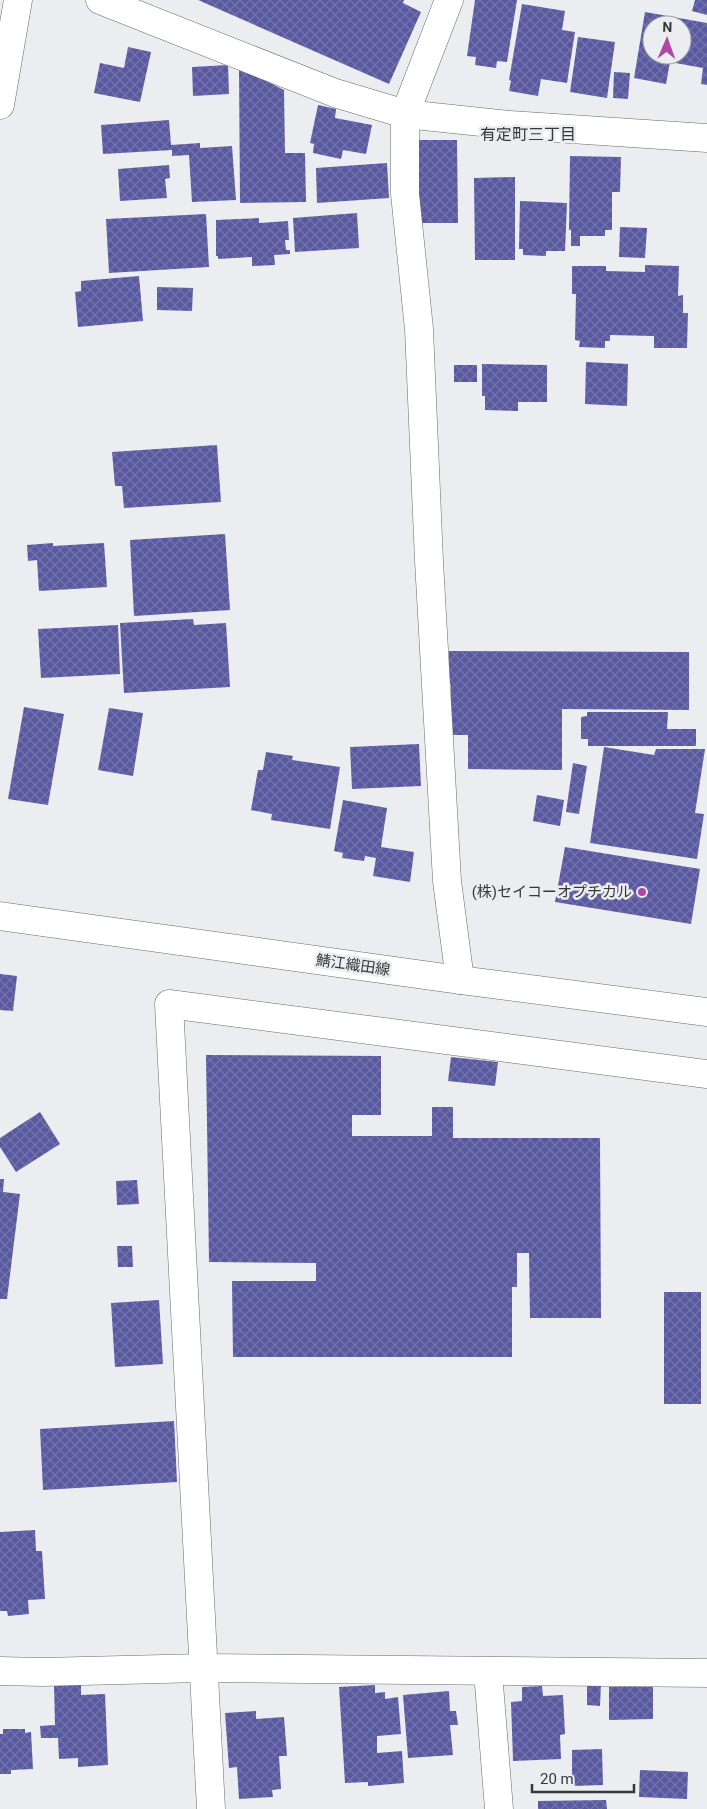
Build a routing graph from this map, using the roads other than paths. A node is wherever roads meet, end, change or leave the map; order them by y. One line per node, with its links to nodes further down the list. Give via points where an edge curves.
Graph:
1 (18, 0): 4 (street)
2 (100, 0): 5 (street, via 335,93)
3 (449, 0): 5 (street)
4 (0, 105)
5 (405, 114): 6 (street, via 510,126); 8 (street, via 405,194 419,329 447,881)
6 (707, 138)
7 (0, 916): 8 (street, 鯖江織田線)
8 (460, 980): 9 (street, 鯖江織田線)
9 (707, 1012)
10 (707, 1074): 11 (street, via 169,1004)
11 (203, 1668): 12 (street); 13 (street); 15 (street)
12 (0, 1671)
13 (488, 1672): 14 (street); 16 (street)
14 (707, 1673)
15 (211, 1809)
16 (499, 1809)

